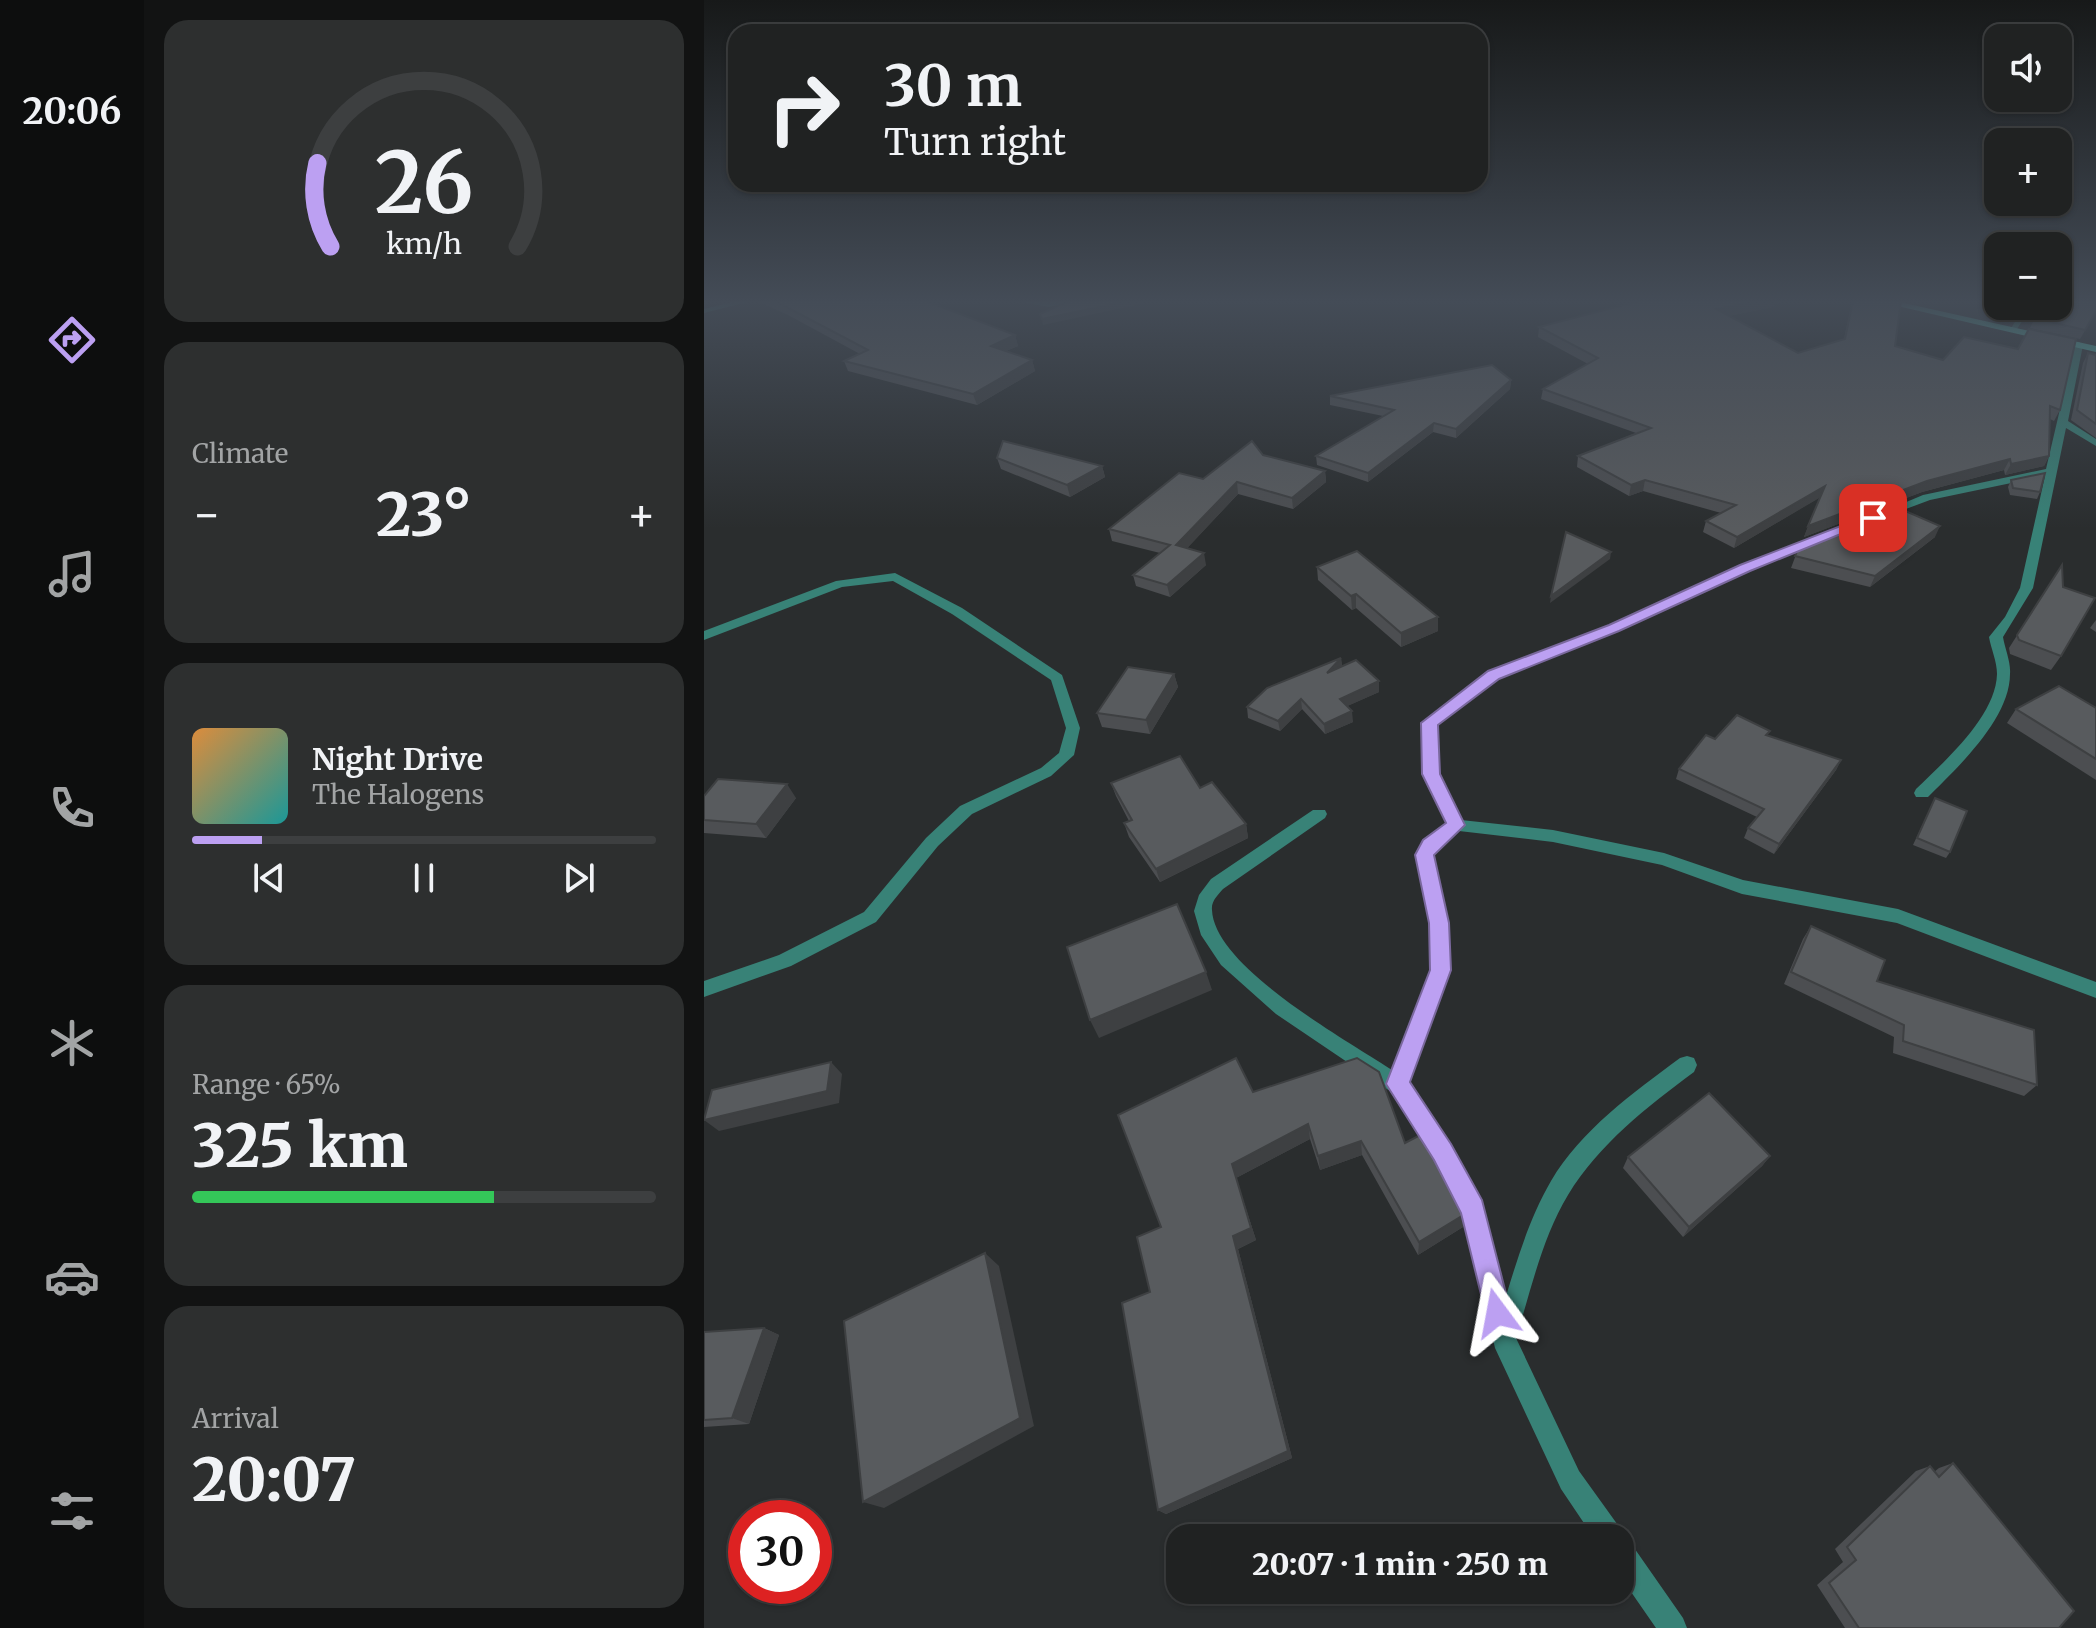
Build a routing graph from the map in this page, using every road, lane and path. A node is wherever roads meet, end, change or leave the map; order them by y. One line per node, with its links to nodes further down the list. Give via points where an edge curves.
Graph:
1 (2073, 377): 2 (street)
2 (2065, 423): 3 (street); 4 (street)
3 (2096, 443)
4 (2053, 471): 5 (street, via 1927,497); 8 (street, via 2034,575 2024,600 1996,637 2004,677 1998,699)
5 (1869, 520)
6 (1825, 537): 10 (street, via 1493,675 1430,723 1431,774)
7 (704, 636): 11 (street, via 840,584 895,577 1057,678 1073,728 1066,755 1046,772 966,810 870,917 785,961)
8 (1922, 793)
9 (1319, 814): 14 (street, via 1217,884 1204,900 1203,913 1216,946 1250,985)
10 (1456, 825): 12 (street, via 1553,836 1664,859 1742,887 1898,916); 14 (street, via 1425,855 1439,923 1440,970)
11 (704, 989)
12 (2096, 990)
13 (1687, 1065): 15 (street, via 1634,1104 1586,1153 1548,1208)
14 (1397, 1084): 15 (street, via 1473,1209)
15 (1504, 1339): 16 (street, via 1570,1480)
16 (1600, 1524)
17 (1634, 1572): 18 (street)
18 (1673, 1628)

